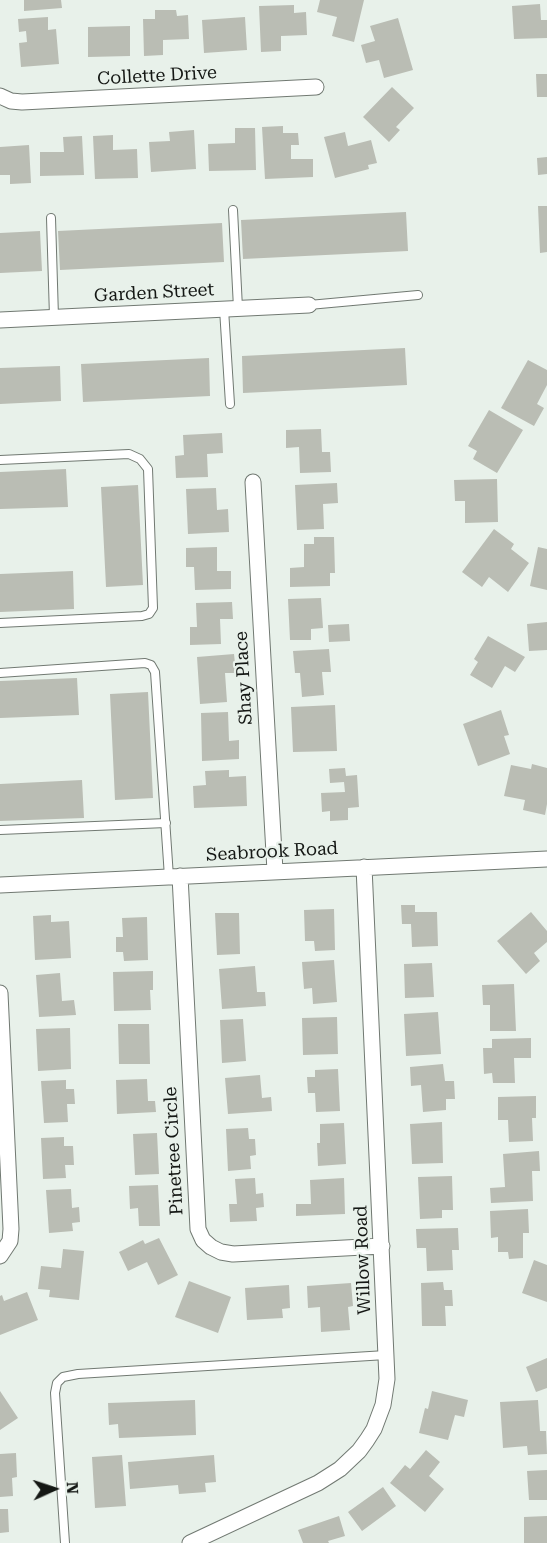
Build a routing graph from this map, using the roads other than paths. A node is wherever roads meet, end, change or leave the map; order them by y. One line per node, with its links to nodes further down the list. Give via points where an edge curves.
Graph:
1 (316, 87): 2 (street, Collette Drive, via 22,102)
2 (0, 96)
3 (233, 210): 7 (lane)
4 (51, 218): 8 (lane)
5 (418, 295): 6 (lane)
6 (309, 304): 7 (street, Garden Street)
7 (231, 308): 8 (street, Garden Street); 10 (lane)
8 (54, 317): 9 (street, Garden Street)
9 (0, 320)
10 (230, 404)
11 (0, 460): 13 (lane, via 129,454 140,459 148,469 153,608 142,616)
12 (253, 482): 19 (street, Shay Place)
13 (0, 623)
14 (0, 673): 15 (lane, via 151,665 155,672)
15 (166, 823): 16 (lane); 20 (lane)
16 (0, 830)
17 (547, 859): 18 (street, Seabrook Road)
18 (364, 867): 19 (street, Seabrook Road); 23 (street, Willow Road)
19 (275, 871): 20 (street, Seabrook Road)
20 (174, 876): 21 (street, Seabrook Road); 23 (street, Pinetree Circle, via 198,1229 203,1240 221,1252 233,1254)
21 (0, 885)
22 (0, 993): 24 (street, via 11,1229 10,1241)
23 (382, 1246): 25 (street, Willow Road)
24 (0, 1256)
25 (386, 1355): 26 (lane, via 63,1377 55,1393); 27 (street, Willow Road, via 386,1392 379,1417 350,1460 324,1480)
26 (65, 1543)
27 (190, 1543)

